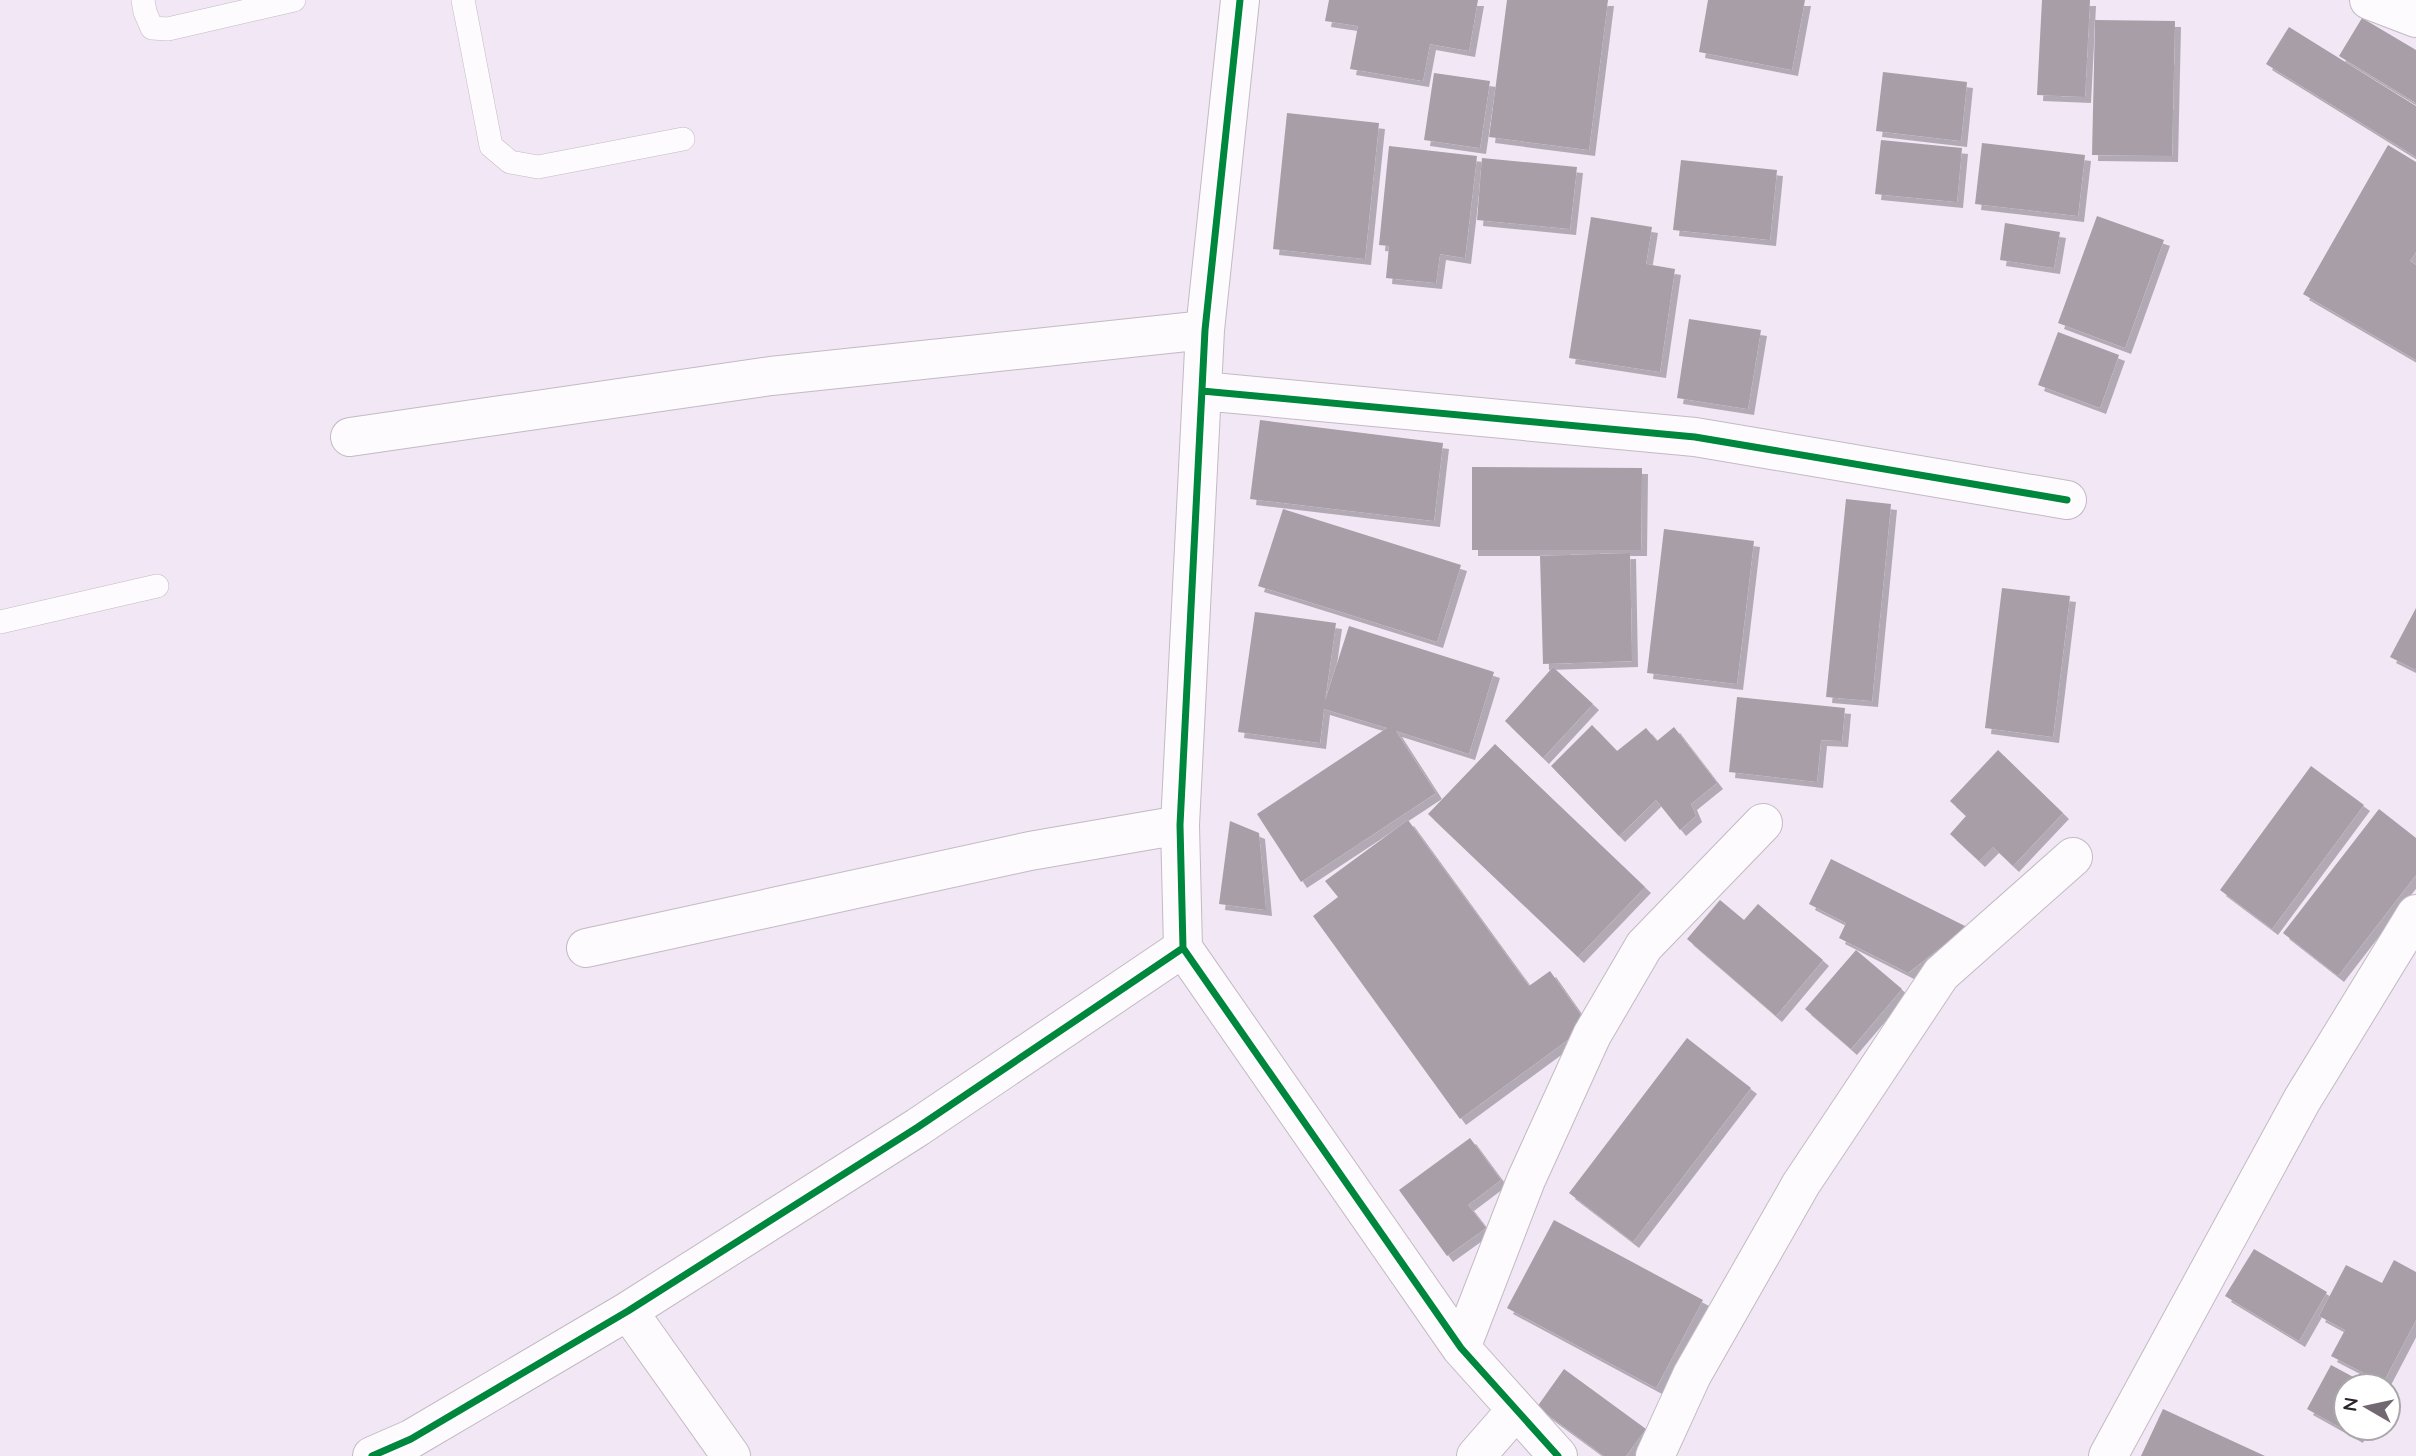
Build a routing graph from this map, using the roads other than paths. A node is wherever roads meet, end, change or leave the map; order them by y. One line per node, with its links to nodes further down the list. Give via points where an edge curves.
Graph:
1 (143, 0): 2 (lane, via 152,28 168,29)
2 (295, 0)
3 (463, 0): 7 (lane, via 491,146 510,162 538,167)
4 (1240, 0): 8 (street)
5 (2368, 0): 6 (street)
6 (2416, 18)
7 (683, 139)
8 (1205, 330): 9 (street); 10 (street, via 771,376)
9 (1202, 391): 11 (street, via 1695,437); 15 (street)
10 (349, 437)
11 (2067, 500)
12 (157, 586): 13 (lane)
13 (0, 622)
14 (1763, 823): 21 (street, via 1644,946 1592,1035 1526,1180)
15 (1180, 825): 18 (street, via 1030,851); 19 (street)
16 (2073, 857): 27 (street, via 1941,974 1801,1184 1692,1375)
17 (2416, 914): 28 (street, via 2302,1100)
18 (586, 948)
19 (1183, 948): 20 (street, via 918,1127); 21 (street)
20 (628, 1311): 23 (street, via 411,1439); 24 (street)
21 (1461, 1349): 22 (street)
22 (1516, 1410): 25 (street); 26 (street)
23 (372, 1456)
24 (731, 1456)
25 (1476, 1456)
26 (1558, 1456)
27 (1655, 1456)
28 (2109, 1456)

